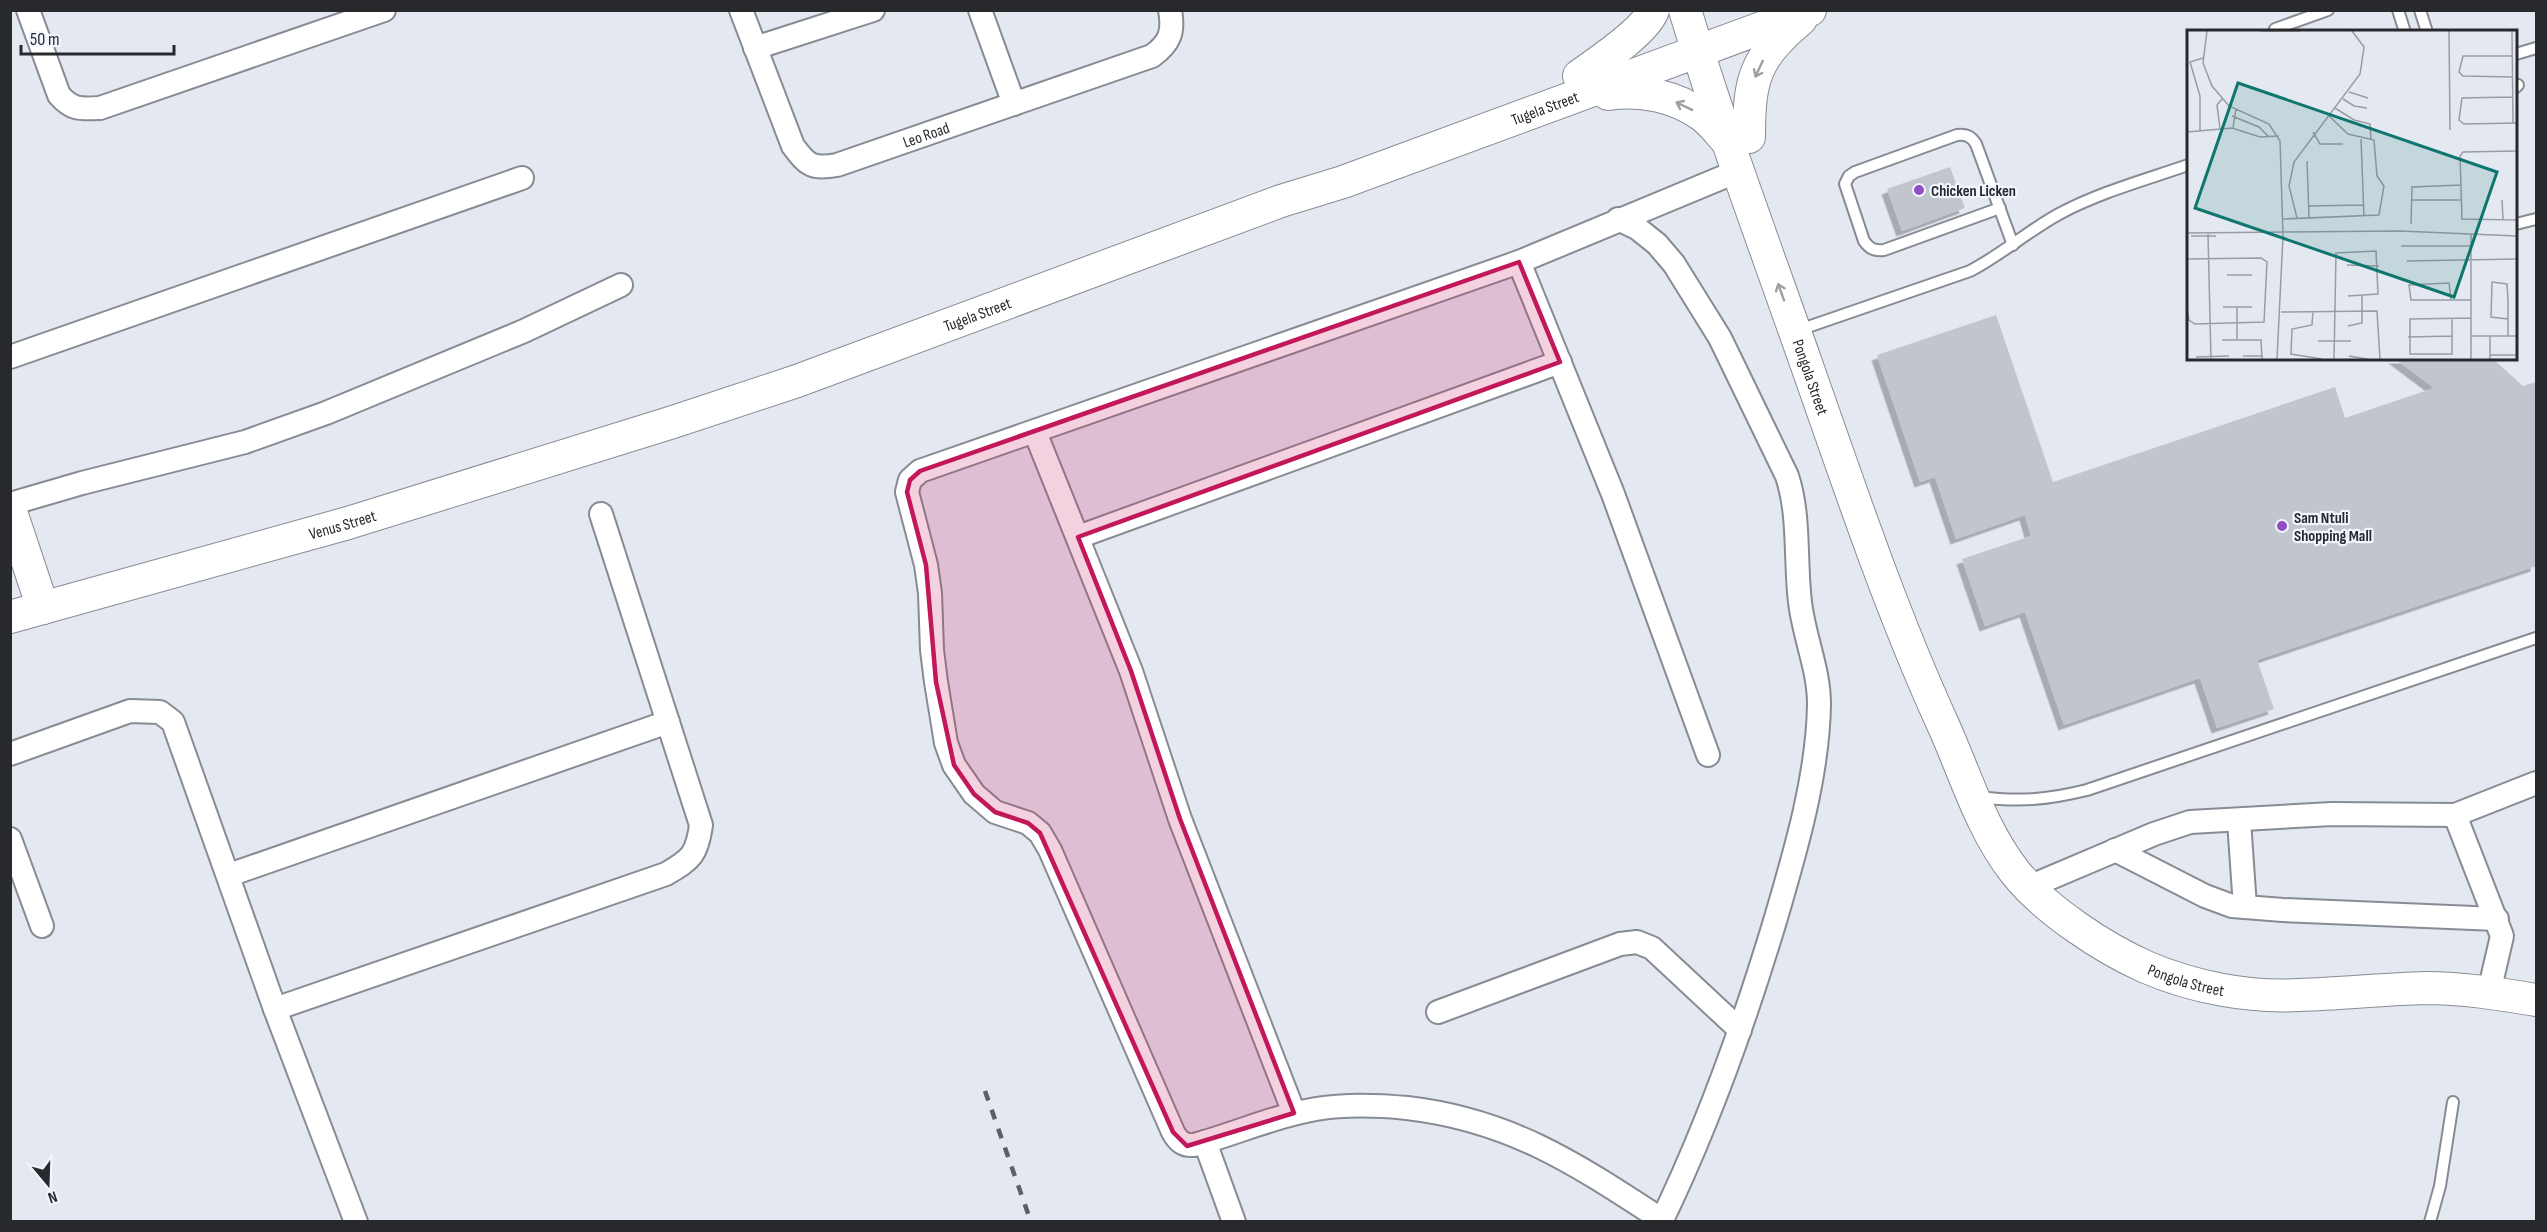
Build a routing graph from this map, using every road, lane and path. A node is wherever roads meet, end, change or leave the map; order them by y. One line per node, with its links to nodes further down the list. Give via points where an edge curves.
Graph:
1 (28, 10): 2 (street, via 59,94 68,105 81,109 100,108)
2 (384, 10)
3 (741, 10): 17 (street, Leo Road)
4 (873, 10): 17 (street)
5 (980, 10): 21 (street)
6 (1170, 10): 21 (street, Leo Road, via 1171,29 1166,46 1152,56)
7 (1653, 10): 20 (street, via 1651,17)
8 (1752, 10): 14 (street, Tugela Street)
9 (1810, 10): 14 (street, Tugela Street); 22 (street, one-way to 22, via 1779,38 1758,67)
10 (2328, 10): 13 (lane)
11 (2398, 10): 15 (lane)
12 (2420, 10): 16 (lane)
13 (2274, 29)
14 (1701, 30): 20 (street, Tugela Street); 22 (street, Pongola Street)
15 (2404, 30)
16 (2426, 30)
17 (754, 48): 21 (street, Leo Road, via 793,146 805,163 819,168)
18 (2536, 48): 19 (lane)
19 (2517, 55)
20 (1575, 87): 22 (street, one-way to 20, via 1704,117 1682,104 1651,94); 35 (street, Tugela Street, via 1460,121 1281,201 797,381)
21 (1014, 104)
22 (1738, 150): 26 (street); 32 (street, Pongola Street)
23 (2187, 165): 29 (lane, via 2083,202 2056,215)
24 (522, 178): 33 (street)
25 (2000, 208): 25 (lane, via 1977,144 1965,134 1855,172 1845,184 1864,241 1876,250); 29 (lane)
26 (1618, 219): 30 (street); 62 (street, via 1657,244 1696,299 1720,338 1787,476 1793,500 1800,604 1818,690 1814,756 1795,855)
27 (2536, 219): 28 (lane)
28 (2517, 224)
29 (2013, 245): 32 (lane, via 1970,272)
30 (1519, 261): 34 (street); 36 (street)
31 (621, 285): 37 (street, via 524,331 255,439)
32 (1805, 328): 48 (street, Pongola Street, via 1945,704 1950,739)
33 (10, 357)
34 (1560, 362): 40 (street); 46 (street, via 1613,494)
35 (673, 422): 41 (street, Venus Street, via 348,523)
36 (1035, 432): 40 (street); 65 (street, via 920,471 910,480 907,492 926,565 932,650 946,743 954,765 974,794 995,812 1028,823 1040,833 1173,1132 1187,1146)
37 (10, 504)
38 (10, 509): 41 (street)
39 (601, 514): 44 (street)
40 (1078, 537): 64 (street, via 1131,671 1180,819)
41 (43, 608): 42 (street, Venus Street)
42 (10, 617)
43 (2536, 638): 48 (lane, via 2087,790 2050,799 2014,801)
44 (668, 722): 53 (street); 60 (street, via 701,825 698,847 687,862 666,874)
45 (10, 753): 53 (street, via 130,711 160,712 172,722)
46 (1708, 755)
47 (2536, 783): 49 (street)
48 (1972, 796): 54 (street, Pongola Street, via 1997,845)
49 (2455, 815): 50 (street, via 2332,814); 56 (street)
50 (2239, 821): 52 (street, via 2190,822); 55 (street)
51 (10, 839): 57 (street)
52 (2115, 850): 54 (street); 55 (street, via 2205,896)
53 (229, 875): 60 (street)
54 (2029, 887): 58 (street, Pongola Street, via 2106,947 2149,968 2200,984 2298,996 2430,988)
55 (2245, 907): 56 (street)
56 (2498, 919): 58 (street, via 2502,936)
57 (42, 926)
58 (2490, 992): 59 (street, Pongola Street)
59 (2536, 1000)
60 (275, 1009): 66 (street)
61 (1438, 1012): 62 (street, via 1620,944 1636,942 1652,948)
62 (1740, 1030): 68 (street, via 1689,1165)
63 (2453, 1102): 69 (lane, via 2438,1198)
64 (1294, 1113): 65 (street); 68 (street, via 1350,1105 1388,1106 1465,1118 1535,1143 1577,1164)
65 (1205, 1142): 67 (street)
66 (356, 1221)
67 (1234, 1221)
68 (1662, 1221)
69 (2430, 1221)

